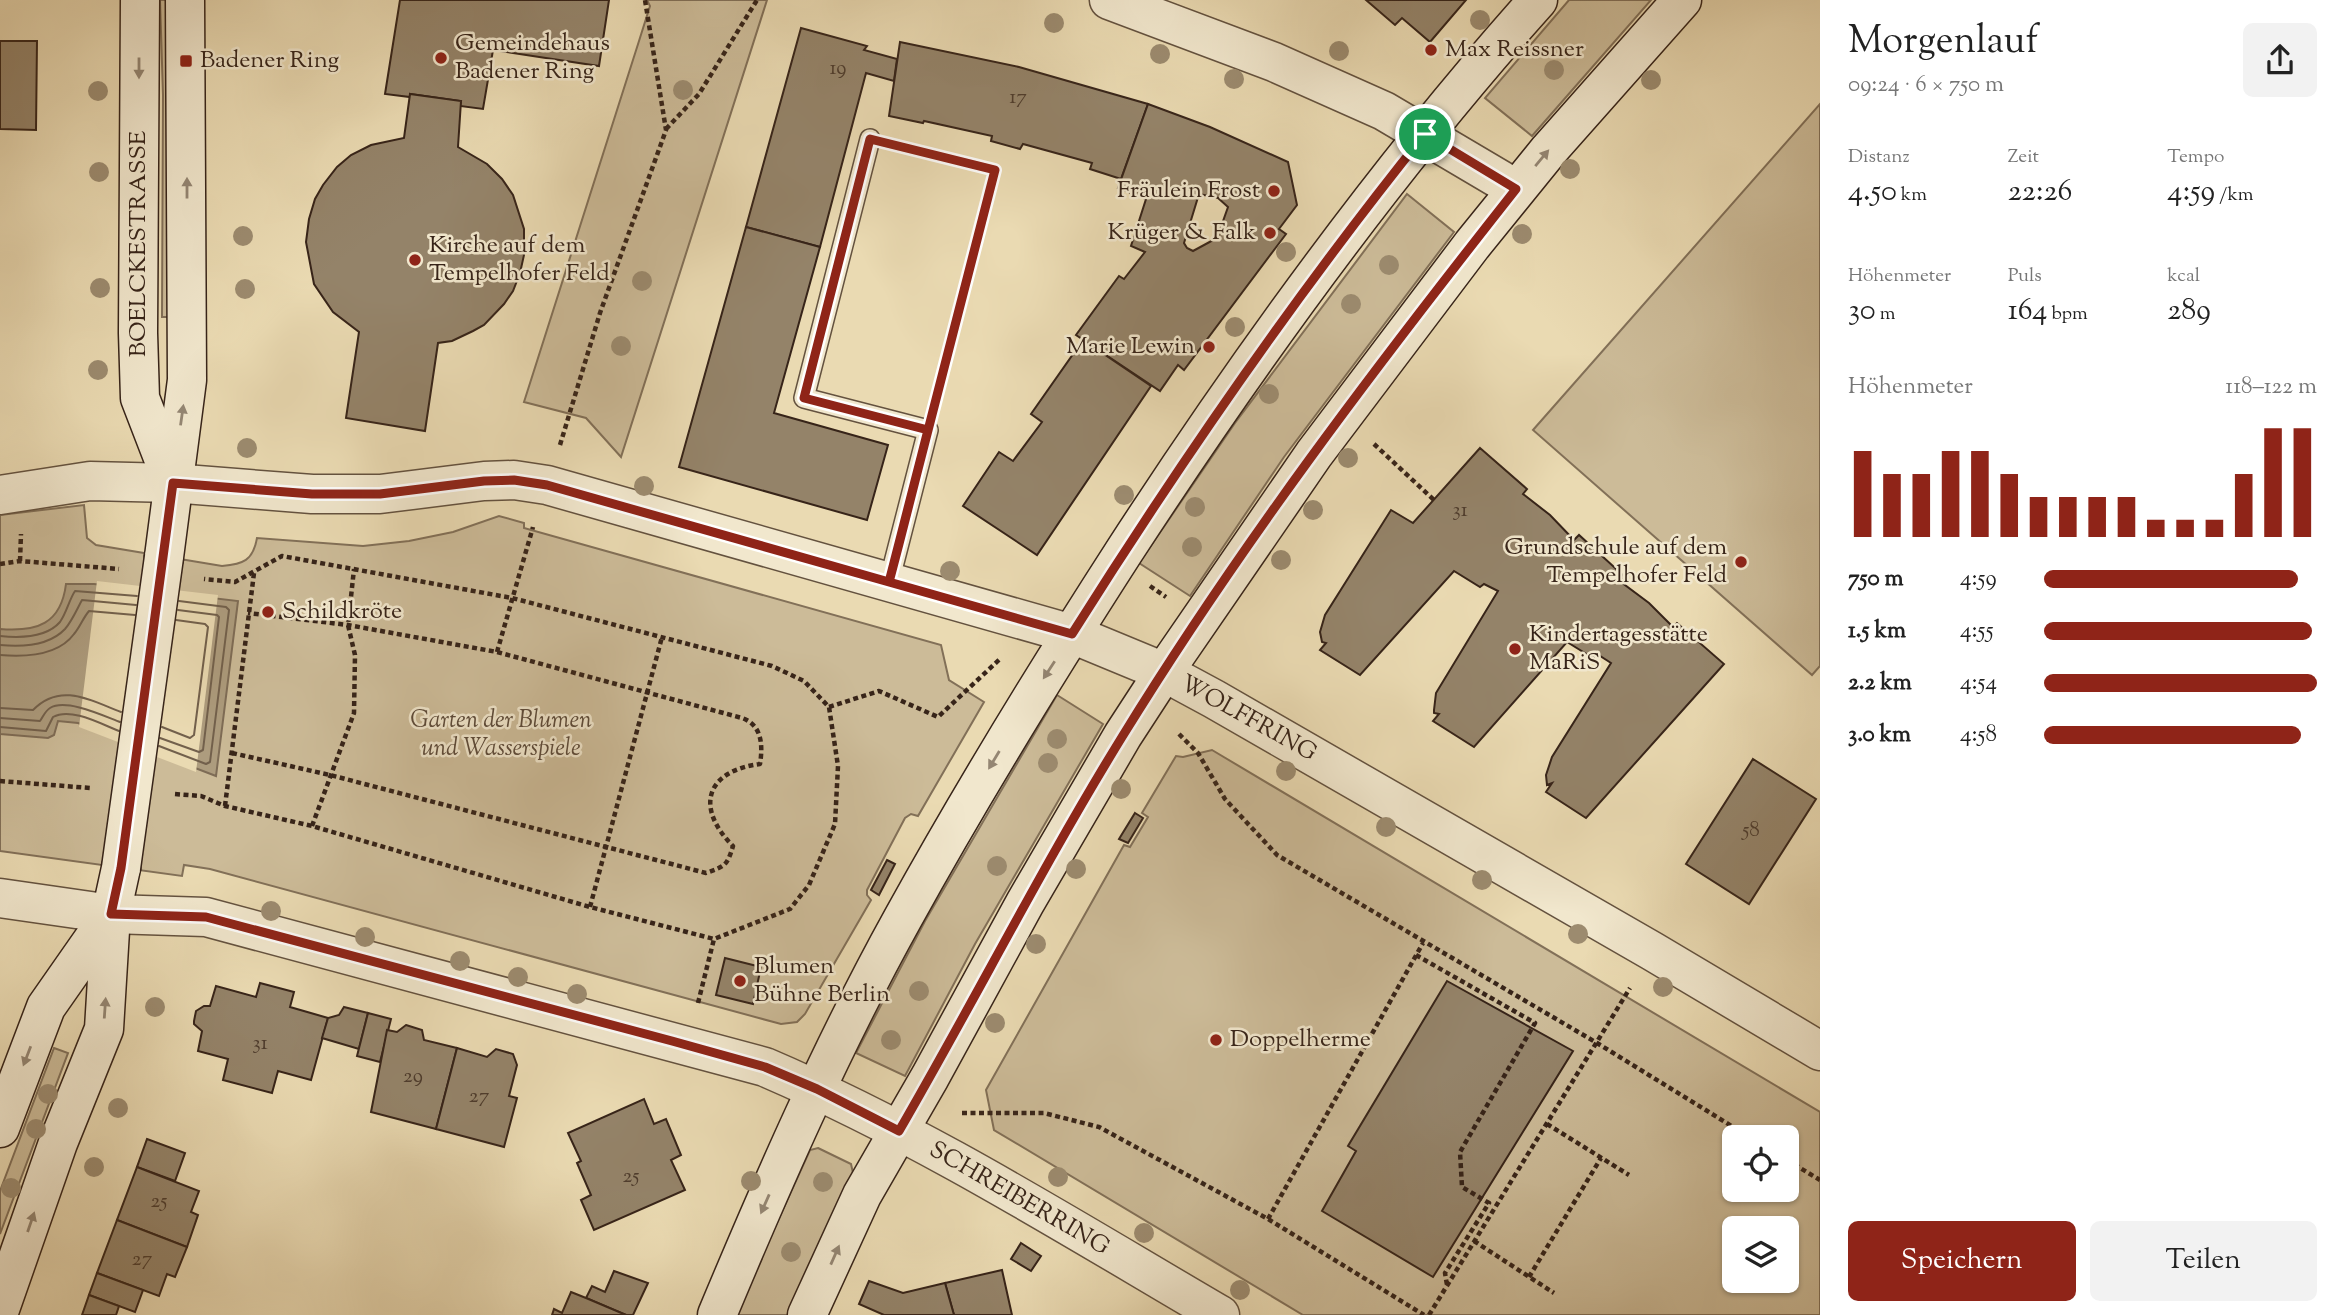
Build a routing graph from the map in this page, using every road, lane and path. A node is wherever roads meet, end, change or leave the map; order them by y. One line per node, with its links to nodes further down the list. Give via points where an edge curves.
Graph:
1 (139, 0): 15 (street, BOELCKESTRASSE, one-way to 15, via 140,398)
2 (185, 0): 15 (street, BOELCKESTRASSE, one-way to 2, via 187,380)
3 (645, 0): 8 (path)
4 (757, 0): 8 (path, via 699,94)
5 (1109, 0): 9 (street, via 1274,62)
6 (1538, 0): 9 (street)
7 (1682, 0): 11 (street, one-way to 7)
8 (666, 130): 14 (path, via 600,313)
9 (1425, 134): 11 (street); 32 (street, via 1259,352)
10 (870, 139): 12 (lane, via 804,398); 12 (path, via 995,170)
11 (1516, 189): 36 (street, via 1314,454)
12 (928, 430): 27 (lane)
13 (1373, 443): 17 (path)
14 (558, 451)
15 (173, 483): 16 (street, WOLFFRING, via 90,481); 22 (street, BOELCKESTRASSE); 27 (street, WOLFFRING, via 312,494 380,494 514,480 547,485)
16 (0, 495)
17 (1434, 500)
18 (532, 530): 28 (path)
19 (21, 532): 20 (path)
20 (20, 561): 21 (path); 24 (path)
21 (0, 564)
22 (179, 567): 25 (path, via 235,582); 46 (street, BOELCKESTRASSE, bridge)
23 (354, 569): 25 (path, via 282,556); 28 (path); 31 (path)
24 (126, 570)
25 (254, 573): 30 (path)
26 (1142, 581): 29 (path)
27 (889, 582): 32 (street, WOLFFRING)
28 (512, 598): 33 (path); 34 (path)
29 (1172, 600)
30 (248, 613): 31 (path); 40 (path)
31 (348, 625): 34 (path); 41 (path, via 355,654 354,713)
32 (1072, 634): 36 (street, WOLFFRING); 54 (street, one-way to 54, via 902,920)
33 (662, 637): 37 (path); 38 (path, via 772,666 804,681)
34 (497, 652): 37 (path)
35 (1004, 655): 38 (path, via 938,718 879,691)
36 (1164, 672): 53 (street, WOLFFRING); 59 (street, via 1070,825)
37 (648, 693): 43 (path); 43 (path, via 752,721 760,734 760,764 732,771 713,787 712,820 733,846 724,867 706,873)
38 (829, 707): 47 (path, via 838,766 835,824 809,885 790,909)
39 (1179, 734): 48 (path, via 1198,753 1225,799 1277,855)
40 (232, 753): 41 (path); 42 (path, via 225,806)
41 (330, 775): 42 (path); 43 (path)
42 (312, 826): 45 (path)
43 (605, 847): 45 (path)
44 (0, 898): 46 (street, SCHREIBERRING)
45 (590, 907): 47 (path)
46 (111, 914): 54 (street, SCHREIBERRING, via 206,917 765,1067); 58 (street, BOELCKESTRASSE, one-way to 58, via 46,1007); 69 (street, BOELCKESTRASSE, one-way to 46, via 58,1143 104,1029)
47 (714, 939): 51 (path)
48 (1423, 943): 49 (path); 52 (path)
49 (1416, 954): 64 (path); 67 (path, via 1535,1023 1460,1152 1462,1186 1489,1203 1445,1273)
50 (1637, 977): 52 (path)
51 (698, 1003)
52 (1597, 1043): 56 (path); 57 (path)
53 (1820, 1051)
54 (817, 1089): 59 (street, SCHREIBERRING); 70 (street, one-way to 70)
55 (961, 1112): 64 (path, via 1044,1113 1099,1127)
56 (1547, 1124): 60 (path); 65 (path)
57 (1730, 1125)
58 (0, 1128)
59 (899, 1131): 71 (street, one-way to 59, via 862,1195); 72 (street, SCHREIBERRING)
60 (1601, 1158): 62 (path); 66 (path)
61 (1799, 1167): 63 (path)
62 (1629, 1175)
63 (1820, 1180)
64 (1268, 1219): 73 (path)
65 (1475, 1241): 66 (path); 67 (path)
66 (1530, 1277): 68 (path)
67 (1447, 1285): 73 (path)
68 (1555, 1293)
69 (0, 1310)
70 (717, 1315)
71 (807, 1315)
72 (1220, 1315)
73 (1426, 1315)

